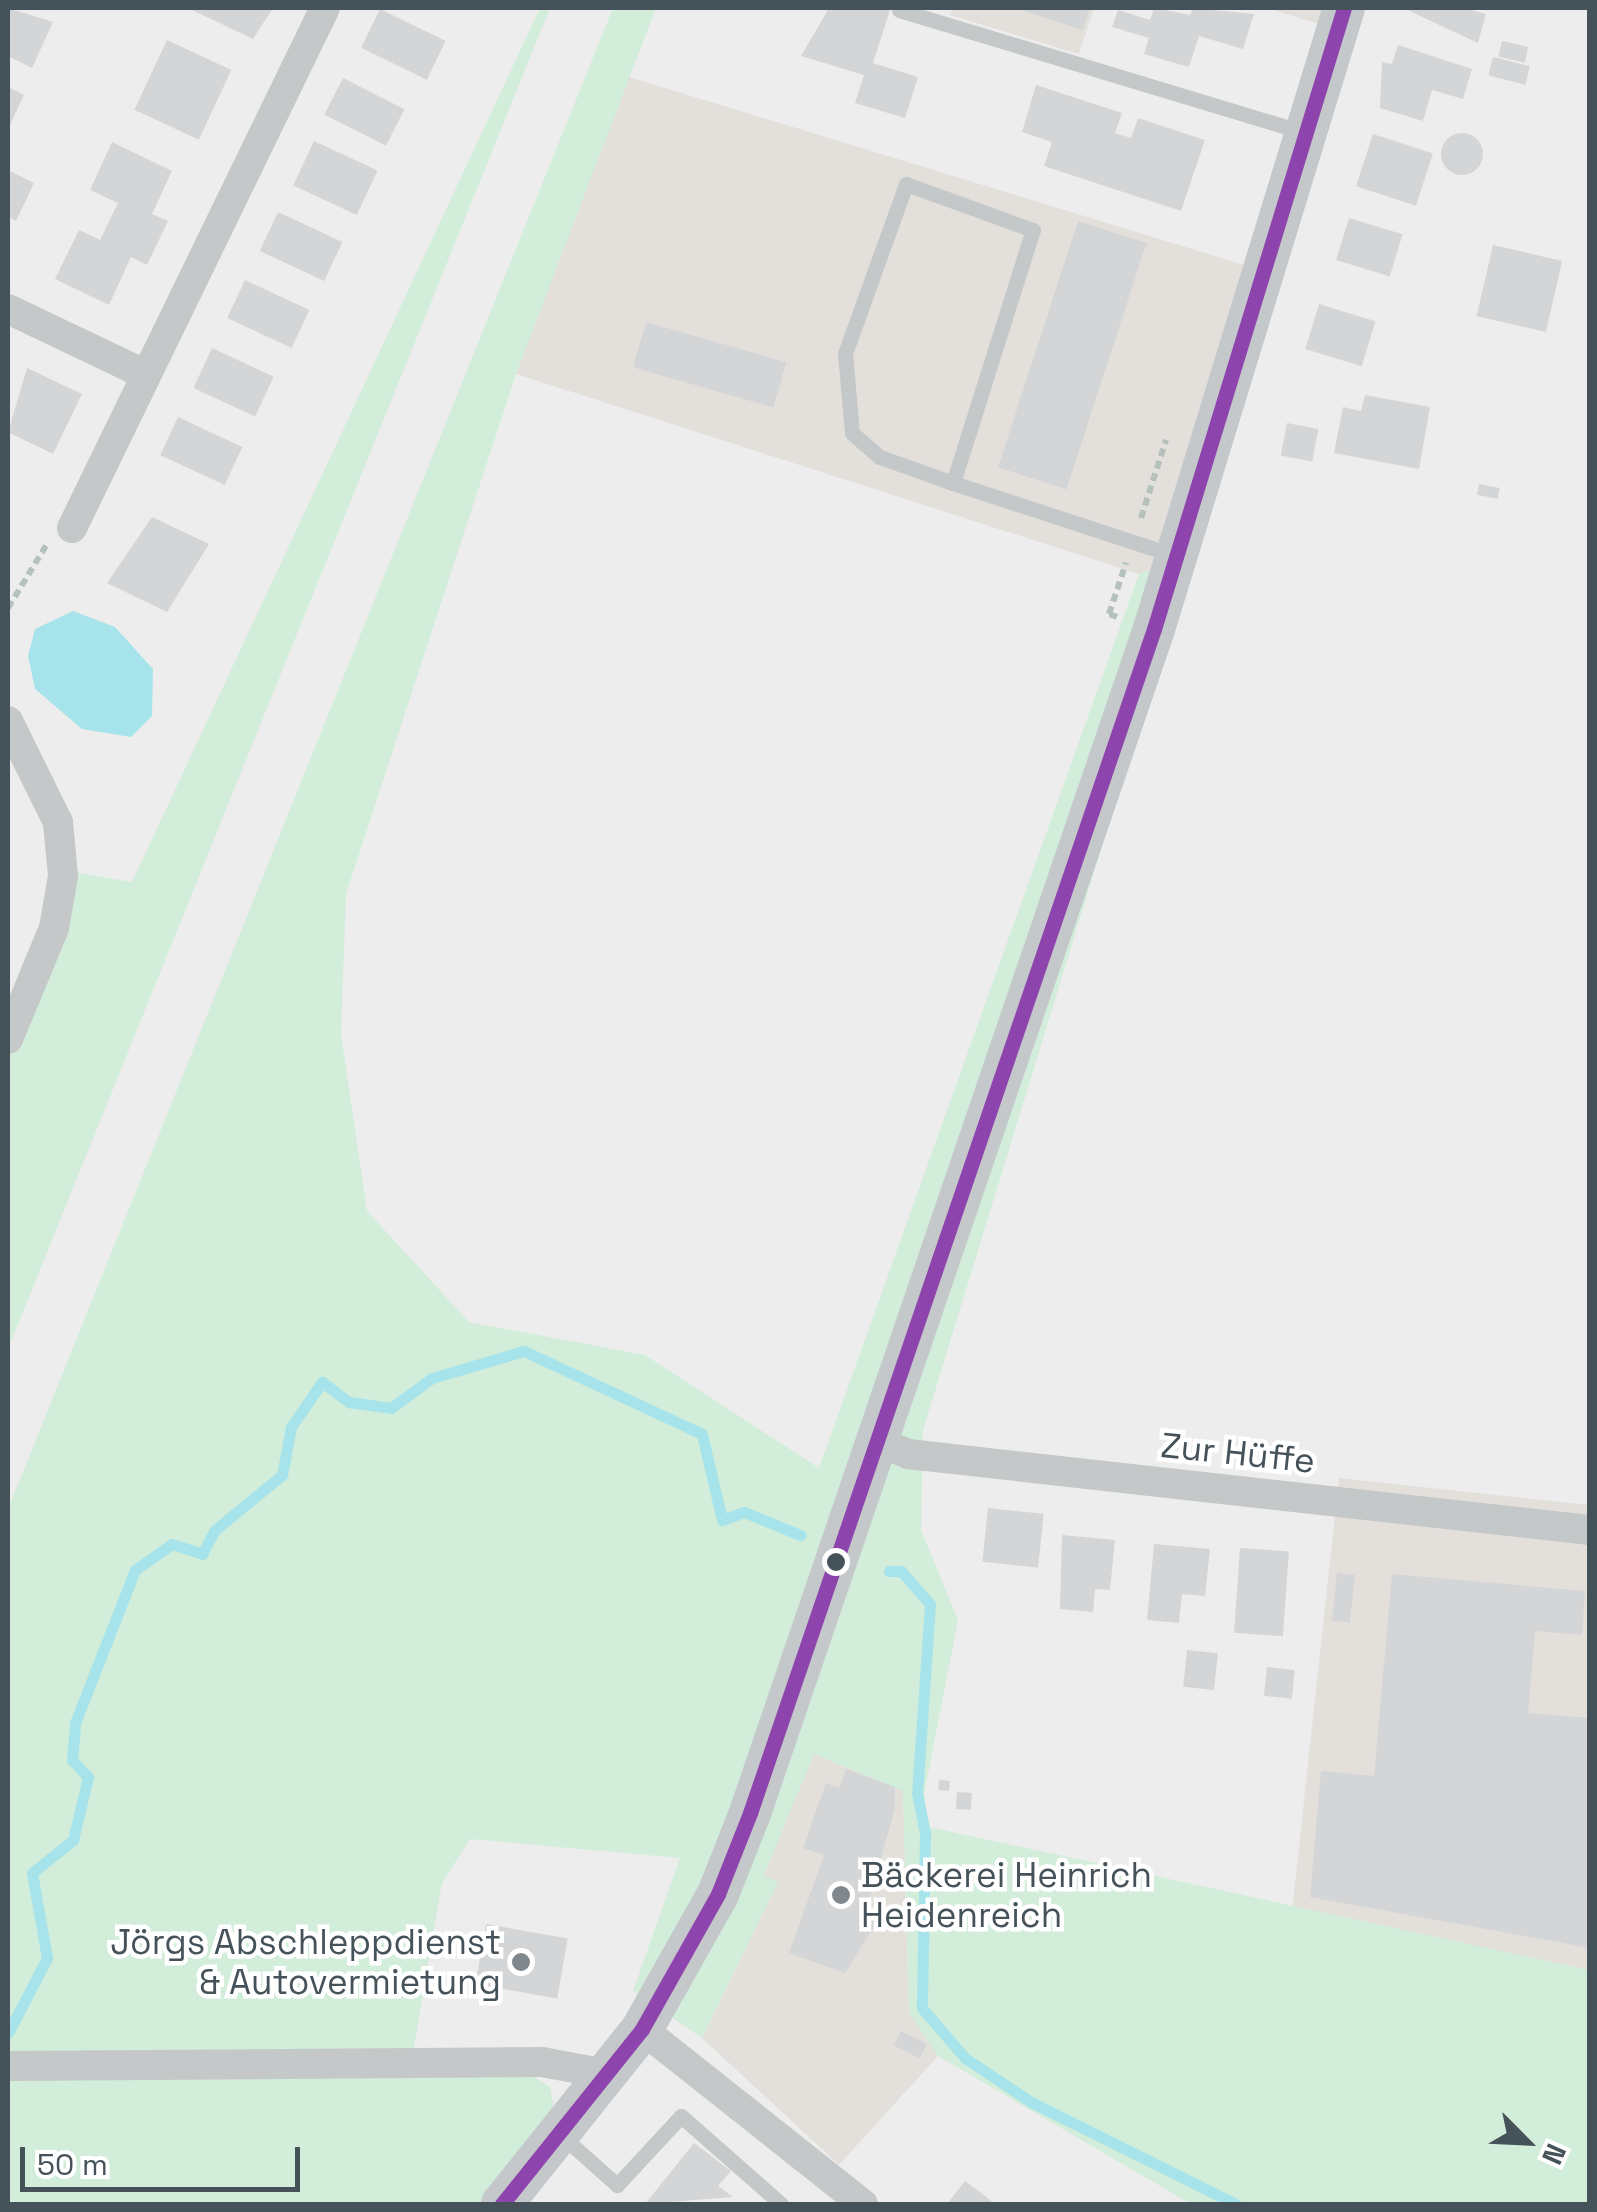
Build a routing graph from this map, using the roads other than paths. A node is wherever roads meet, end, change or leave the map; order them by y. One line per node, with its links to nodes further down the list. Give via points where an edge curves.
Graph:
1 (325, 8): 6 (street)
2 (1344, 8): 4 (street)
3 (899, 10): 4 (lane)
4 (1305, 132): 9 (street)
5 (8, 309): 6 (street)
6 (144, 374): 8 (street)
7 (953, 483): 7 (lane, via 880,458 852,433 844,393 845,353 906,184 1033,230); 9 (lane)
8 (72, 528)
9 (1177, 556): 12 (street)
10 (8, 721): 11 (street, via 58,822 63,876 54,928)
11 (8, 1039)
12 (880, 1442): 13 (street, Zur Hüffe, via 908,1454); 14 (street, via 718,1894)
13 (1590, 1530)
14 (642, 2029): 16 (street); 20 (street)
15 (8, 2066): 16 (street, via 453,2060)
16 (612, 2075): 17 (street)
17 (560, 2135): 18 (street); 19 (lane, via 617,2184 680,2116)
18 (502, 2204)
19 (781, 2204)
20 (863, 2204)

